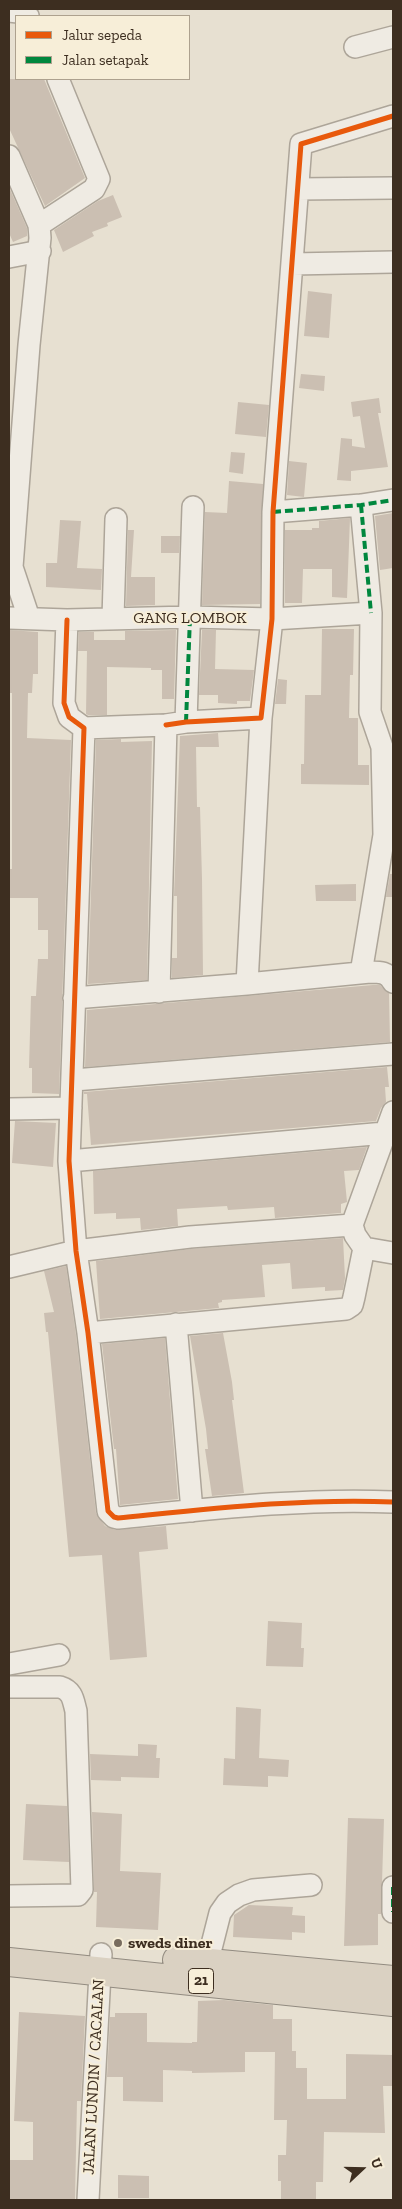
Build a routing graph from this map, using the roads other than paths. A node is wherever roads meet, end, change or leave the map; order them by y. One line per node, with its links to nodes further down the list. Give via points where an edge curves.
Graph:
1 (9, 11): 2 (street)
2 (26, 15)
3 (393, 37): 4 (street)
4 (355, 47)
5 (58, 80): 10 (street, via 99,179 94,189)
6 (393, 116): 9 (street, via 301,144)
7 (9, 156): 10 (street)
8 (393, 188): 9 (street)
9 (298, 189): 14 (street)
10 (39, 225): 11 (street)
11 (40, 250): 12 (street); 15 (street)
12 (9, 257)
13 (393, 262): 14 (street)
14 (293, 264): 19 (street)
15 (19, 345): 21 (street)
16 (393, 500): 17 (street)
17 (361, 505): 19 (street); 22 (street)
18 (193, 507): 23 (street)
19 (274, 512): 26 (street)
20 (116, 519): 25 (street)
21 (10, 570): 24 (street)
22 (370, 613): 26 (street, GANG LOMBOK); 31 (street, via 370,712 382,747)
23 (190, 617): 25 (street, GANG LOMBOK); 26 (street, GANG LOMBOK); 29 (street)
24 (19, 618): 27 (street, GANG LOMBOK)
25 (113, 618): 27 (street, GANG LOMBOK)
26 (272, 619): 28 (street)
27 (67, 620): 30 (street, via 64,704 69,717)
28 (261, 718): 29 (street); 34 (street)
29 (176, 723): 30 (street); 35 (street)
30 (84, 728): 36 (street)
31 (388, 836): 32 (street)
32 (361, 973): 33 (street, via 384,973); 34 (street)
33 (393, 982)
34 (247, 984): 35 (street)
35 (160, 992): 36 (street)
36 (74, 998): 38 (street)
37 (393, 1054): 38 (street)
38 (74, 1080): 39 (street)
39 (71, 1108): 40 (street); 43 (street)
40 (9, 1109)
41 (393, 1112): 42 (street)
42 (386, 1133): 43 (street); 44 (street)
43 (70, 1161): 46 (street)
44 (352, 1225): 45 (street); 46 (street, via 190,1237)
45 (364, 1248): 47 (street); 49 (street, via 352,1305 346,1309)
46 (76, 1251): 48 (street); 50 (street)
47 (393, 1253)
48 (9, 1267)
49 (176, 1324): 50 (street); 52 (street)
50 (88, 1333): 52 (street, via 108,1511 114,1518)
51 (393, 1502): 52 (street, via 351,1500)
52 (192, 1511)
53 (60, 1654): 54 (street)
54 (9, 1664)
55 (9, 1687): 58 (street, via 60,1687 68,1689 71,1694 76,1711 82,1890 78,1894)
56 (311, 1885): 62 (street, via 253,1890 227,1903 220,1913)
57 (393, 1887): 59 (street)
58 (9, 1896)
59 (393, 1912)
60 (9, 1960): 61 (highway, 21)
61 (101, 1963): 62 (highway, 21); 65 (street, JALAN LUNDIN / CACALAN)
62 (204, 1972): 63 (highway, 21); 64 (highway, 21)
63 (393, 1980)
64 (393, 2002)
65 (88, 2200)

